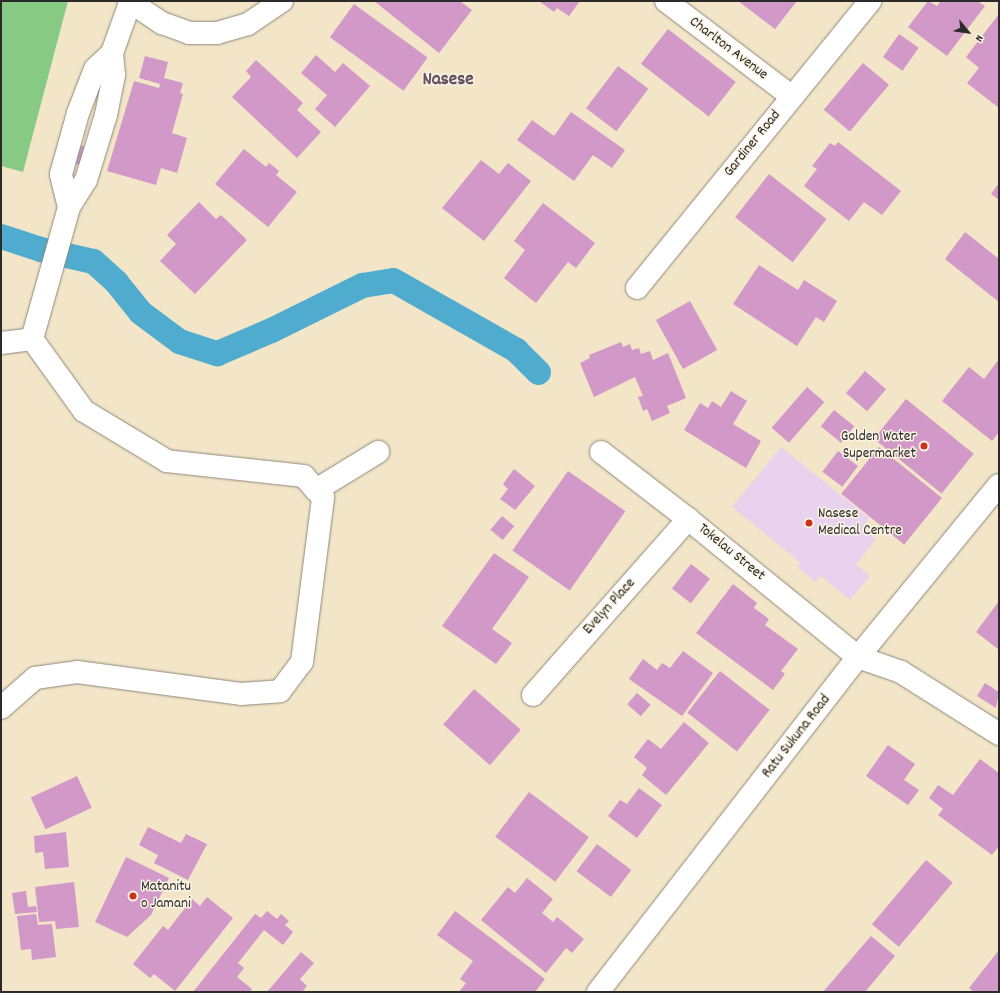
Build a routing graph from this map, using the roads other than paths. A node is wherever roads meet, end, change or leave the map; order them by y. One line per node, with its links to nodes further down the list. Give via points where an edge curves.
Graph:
1 (282, 1): 4 (street, via 248,24 217,33 189,33 162,24)
2 (666, 1): 5 (street, Charlton Avenue)
3 (870, 1): 5 (street, Gardiner Road)
4 (130, 2): 7 (street, via 112,53 95,69 78,113 61,174 69,207)
5 (791, 96): 6 (street, Gardiner Road)
6 (637, 288)
7 (32, 339): 8 (street); 12 (street, via 84,411 167,461 304,476)
8 (1, 343)
9 (378, 452): 12 (street)
10 (601, 452): 13 (street, Tokelau Street)
11 (999, 485): 14 (street, Ratu Sukuna Road)
12 (316, 490): 16 (street, via 323,497 302,662 280,691 241,694 77,672 35,678)
13 (688, 519): 14 (street, Tokelau Street); 15 (street, Evelyn Place)
14 (858, 657): 17 (street, Tokelau Street, via 901,672); 18 (street, Ratu Sukuna Road)
15 (533, 694)
16 (1, 708)
17 (999, 734)
18 (598, 992)

